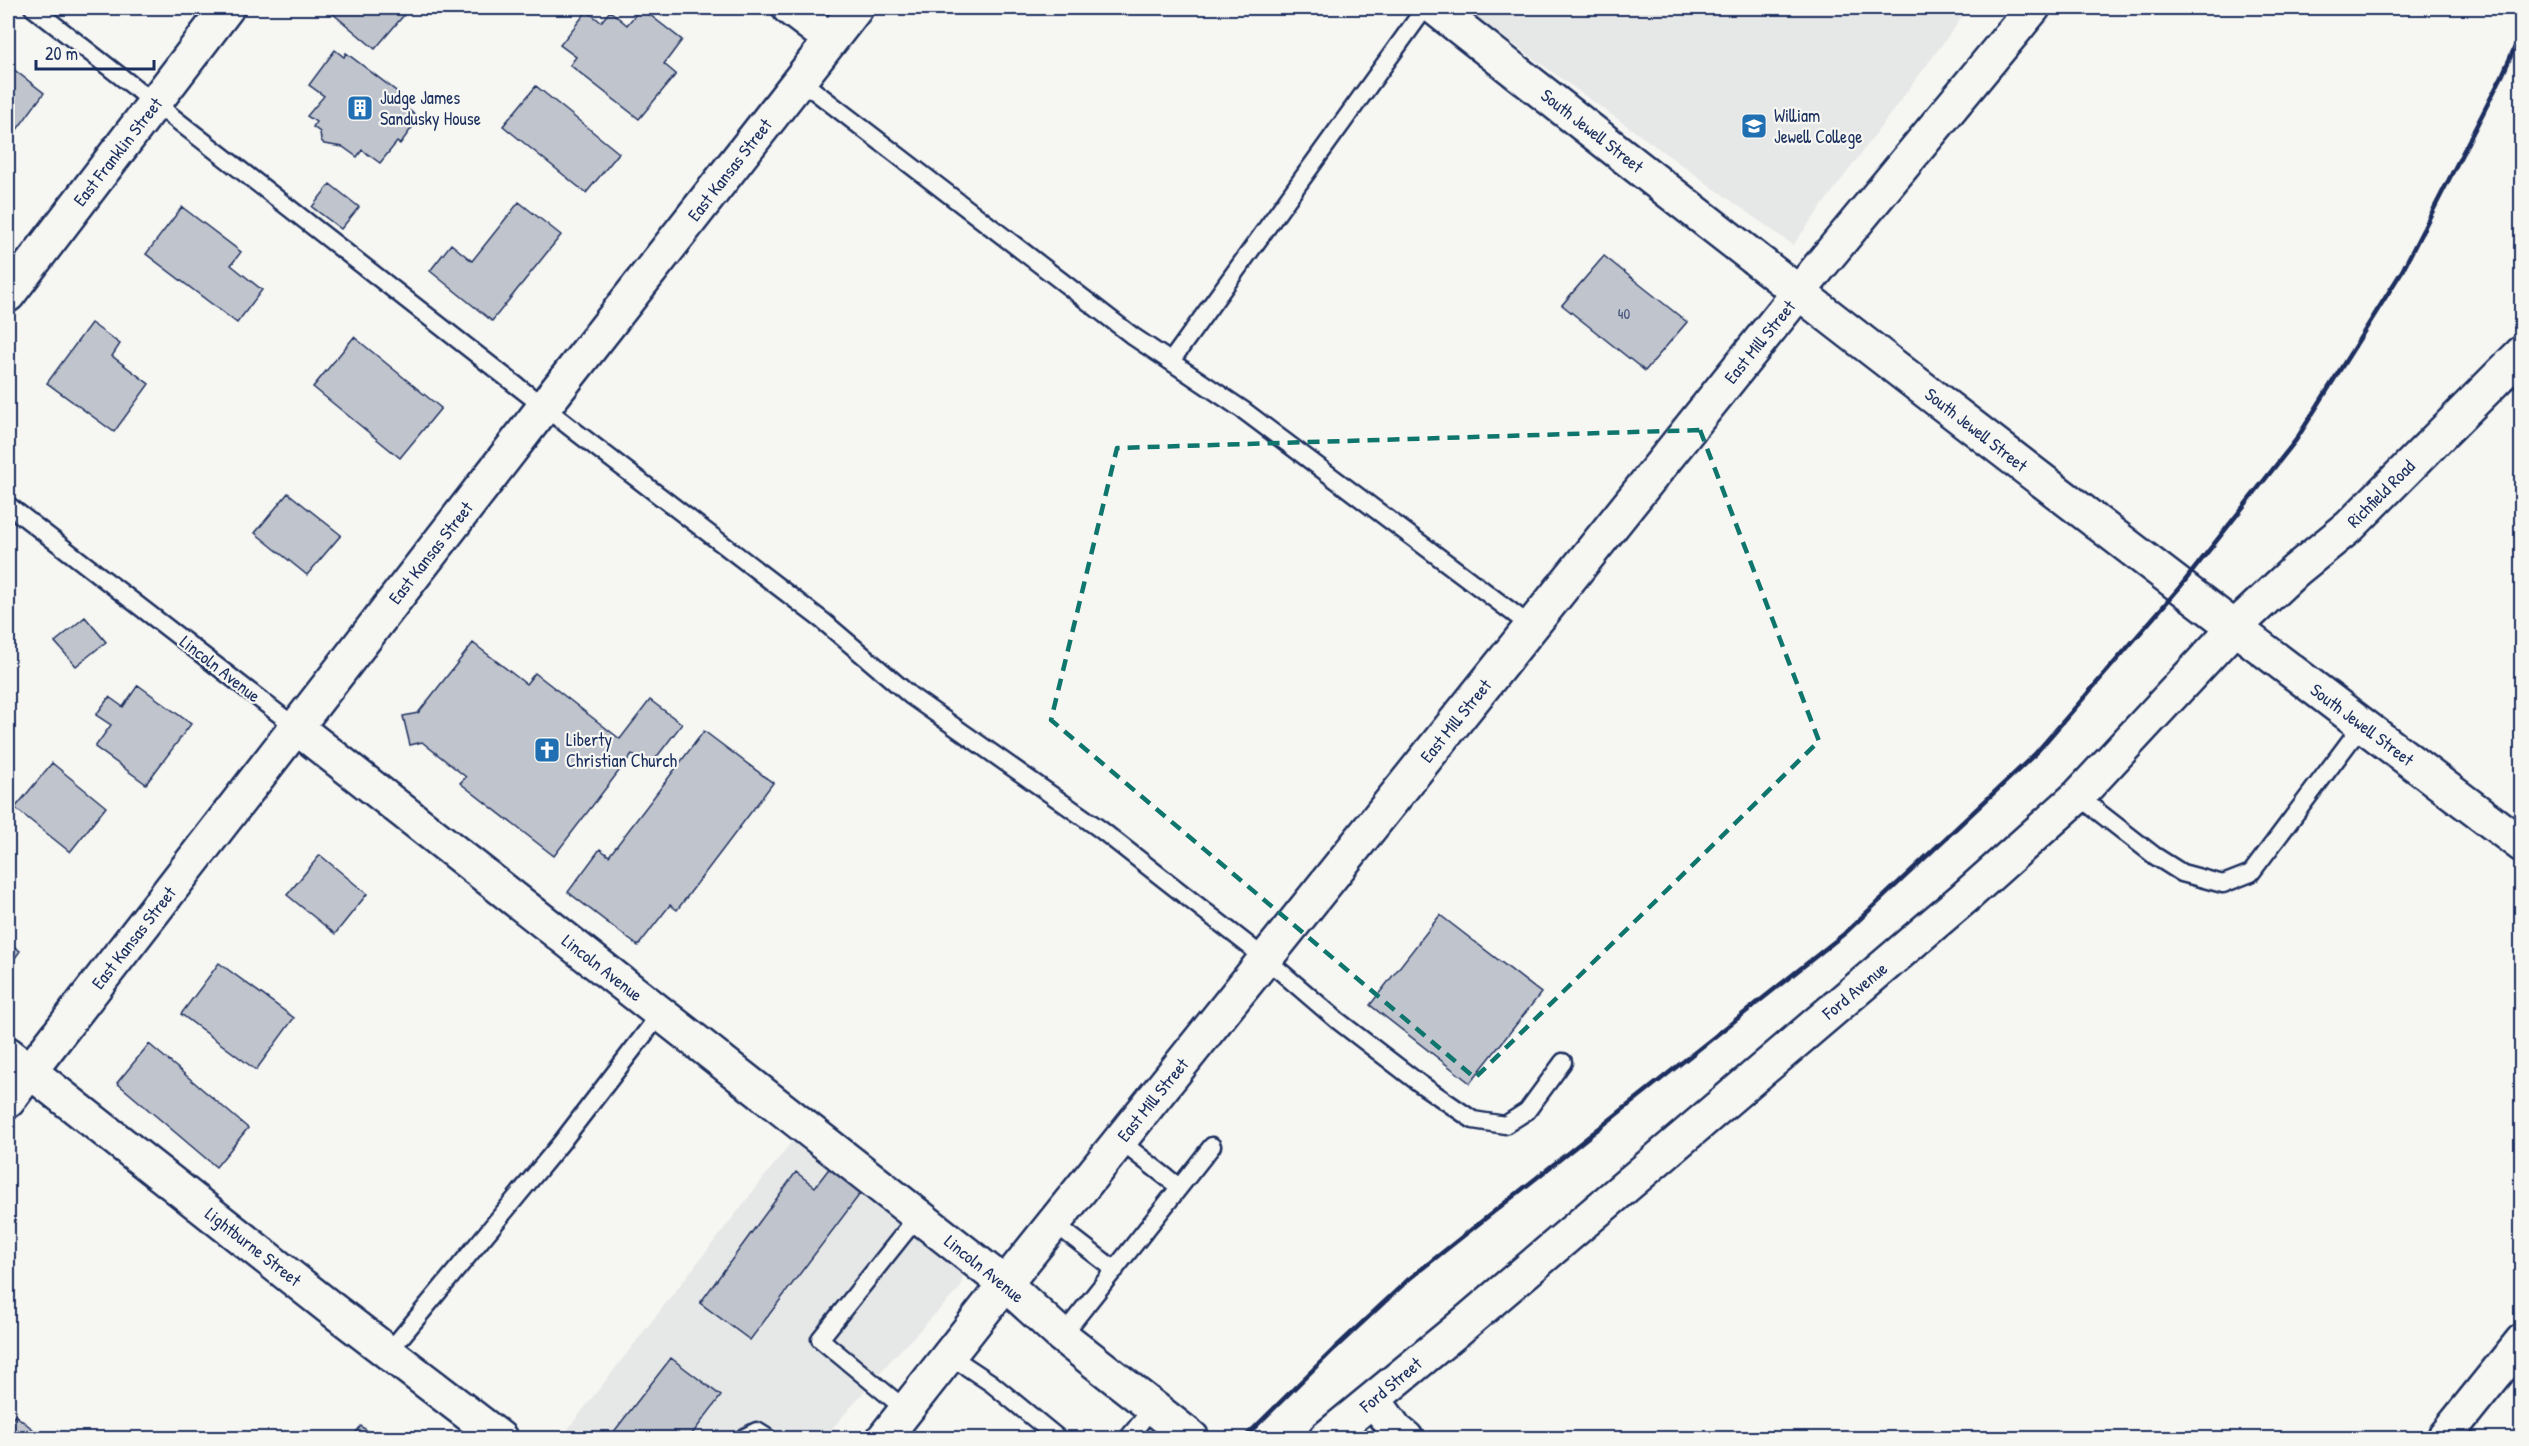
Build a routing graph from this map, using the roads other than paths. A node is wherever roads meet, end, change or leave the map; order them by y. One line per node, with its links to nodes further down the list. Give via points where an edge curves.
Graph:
1 (33, 8): 10 (lane)
2 (227, 8): 10 (street, East Franklin Street)
3 (789, 8): 8 (street)
4 (856, 8): 8 (street, East Kansas Street)
5 (1425, 8): 14 (lane)
6 (1436, 8): 11 (street, South Jewell Street)
7 (2033, 8): 11 (street, East Mill Street)
8 (831, 40): 9 (street, East Kansas Street)
9 (800, 80): 14 (lane, via 1134,337); 15 (street, East Kansas Street)
10 (155, 103): 12 (street, East Franklin Street); 15 (lane)
11 (1799, 294): 17 (street, East Mill Street); 18 (street, South Jewell Street)
12 (8, 295)
13 (2522, 353): 18 (street, Richfield Road, via 2350,526)
14 (1171, 361): 17 (lane, via 1243,410)
15 (544, 407): 20 (street, East Kansas Street); 23 (lane, via 823,621 911,696 1100,829)
16 (8, 505): 20 (lane, Lincoln Avenue)
17 (1532, 627): 23 (street, East Mill Street)
18 (2234, 628): 19 (street, South Jewell Street); 21 (street, Ford Avenue)
19 (2362, 725): 21 (lane, via 2251,873 2223,884 2182,873); 22 (street, South Jewell Street)
20 (297, 728): 24 (street, Lincoln Avenue); 25 (street, East Kansas Street)
21 (2078, 796): 35 (street, Ford Avenue, via 1955,906)
22 (2522, 845)
23 (1266, 959): 26 (lane, via 1337,1020 1473,1120 1505,1125 1527,1111); 28 (street, East Mill Street)
24 (660, 1014): 31 (street, Lincoln Avenue); 38 (lane, via 561,1143)
25 (19, 1062): 27 (street, East Kansas Street); 38 (street, Lightburne Street)
26 (1563, 1062)
27 (8, 1101)
28 (1120, 1141): 30 (lane); 32 (street, East Mill Street)
29 (1212, 1146): 30 (lane)
30 (1179, 1187): 33 (lane)
31 (918, 1216): 34 (street, Lincoln Avenue); 42 (lane, via 820,1339)
32 (1054, 1223): 33 (lane); 34 (street, East Mill Street)
33 (1115, 1270): 36 (lane)
34 (1005, 1284): 36 (street, Lincoln Avenue); 39 (street, East Mill Street)
35 (1456, 1331): 40 (street, Ford Street)
36 (1062, 1336): 41 (street, Lincoln Avenue)
37 (2522, 1341): 52 (street)
38 (388, 1353): 43 (street, Lightburne Street)
39 (950, 1355): 42 (street, East Mill Street); 47 (lane)
40 (1374, 1400): 50 (street, Ford Street); 51 (street)
41 (1153, 1407): 48 (lane); 49 (street, Lincoln Avenue)
42 (906, 1410): 46 (street, East Mill Street)
43 (499, 1438)
44 (743, 1438): 45 (lane, via 757,1431)
45 (768, 1438)
46 (884, 1438)
47 (1058, 1438)
48 (1128, 1438)
49 (1192, 1438)
50 (1326, 1438)
51 (1406, 1438)
52 (2444, 1438)

